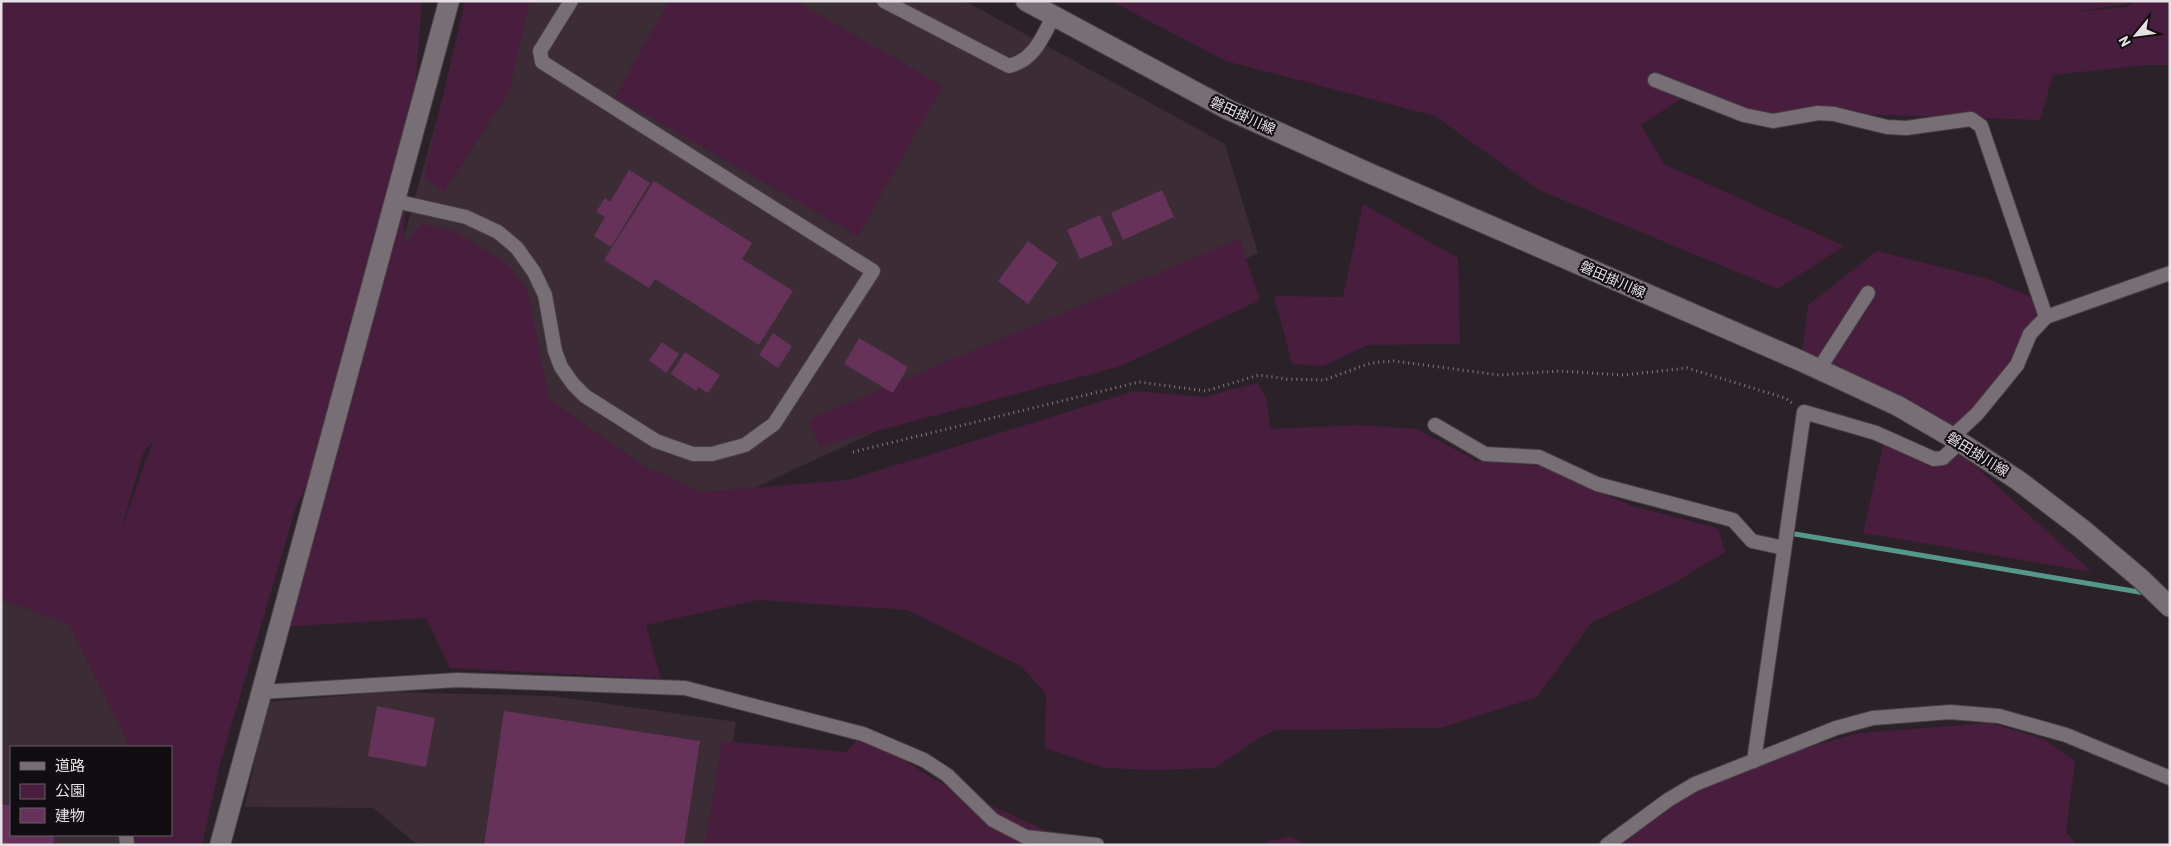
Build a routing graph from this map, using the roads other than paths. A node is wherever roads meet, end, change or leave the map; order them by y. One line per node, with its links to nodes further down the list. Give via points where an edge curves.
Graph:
1 (449, 1): 7 (main road)
2 (572, 1): 7 (street, via 540,51 542,62 873,271 774,424 745,445 712,454 693,454 656,441 585,396 573,384 555,351 545,295 517,248 498,232 466,217)
3 (884, 1): 5 (street, via 1009,66 1020,64 1034,53)
4 (1026, 1): 5 (main road, 磐田掛川線)
5 (1053, 17): 11 (main road, 磐田掛川線, via 1229,110)
6 (1655, 80): 10 (street, via 1744,115 1774,121 1818,113 1906,128 1971,119 1981,126)
7 (395, 201): 16 (main road)
8 (2170, 273): 10 (street)
9 (1868, 293): 11 (street)
10 (2046, 317): 13 (street, via 2030,334 2017,365)
11 (1819, 369): 13 (main road, 磐田掛川線, via 1898,406)
12 (1434, 425): 14 (street, via 1485,454 1539,458 1597,484 1733,520 1752,541)
13 (1956, 439): 14 (street, via 1944,458 1934,459 1876,433 1804,412); 15 (main road, 磐田掛川線, via 2082,529)
14 (1784, 548): 17 (street)
15 (2170, 606)
16 (261, 692): 19 (main road); 20 (street, via 457,680 685,688 863,734 924,760 947,775 993,820 1026,837)
17 (1754, 761): 18 (street, via 1836,728 1873,718 1950,712 1999,716 2066,735); 21 (street, via 1695,784)
18 (2170, 778)
19 (220, 845)
20 (1097, 845)
21 (1607, 845)

